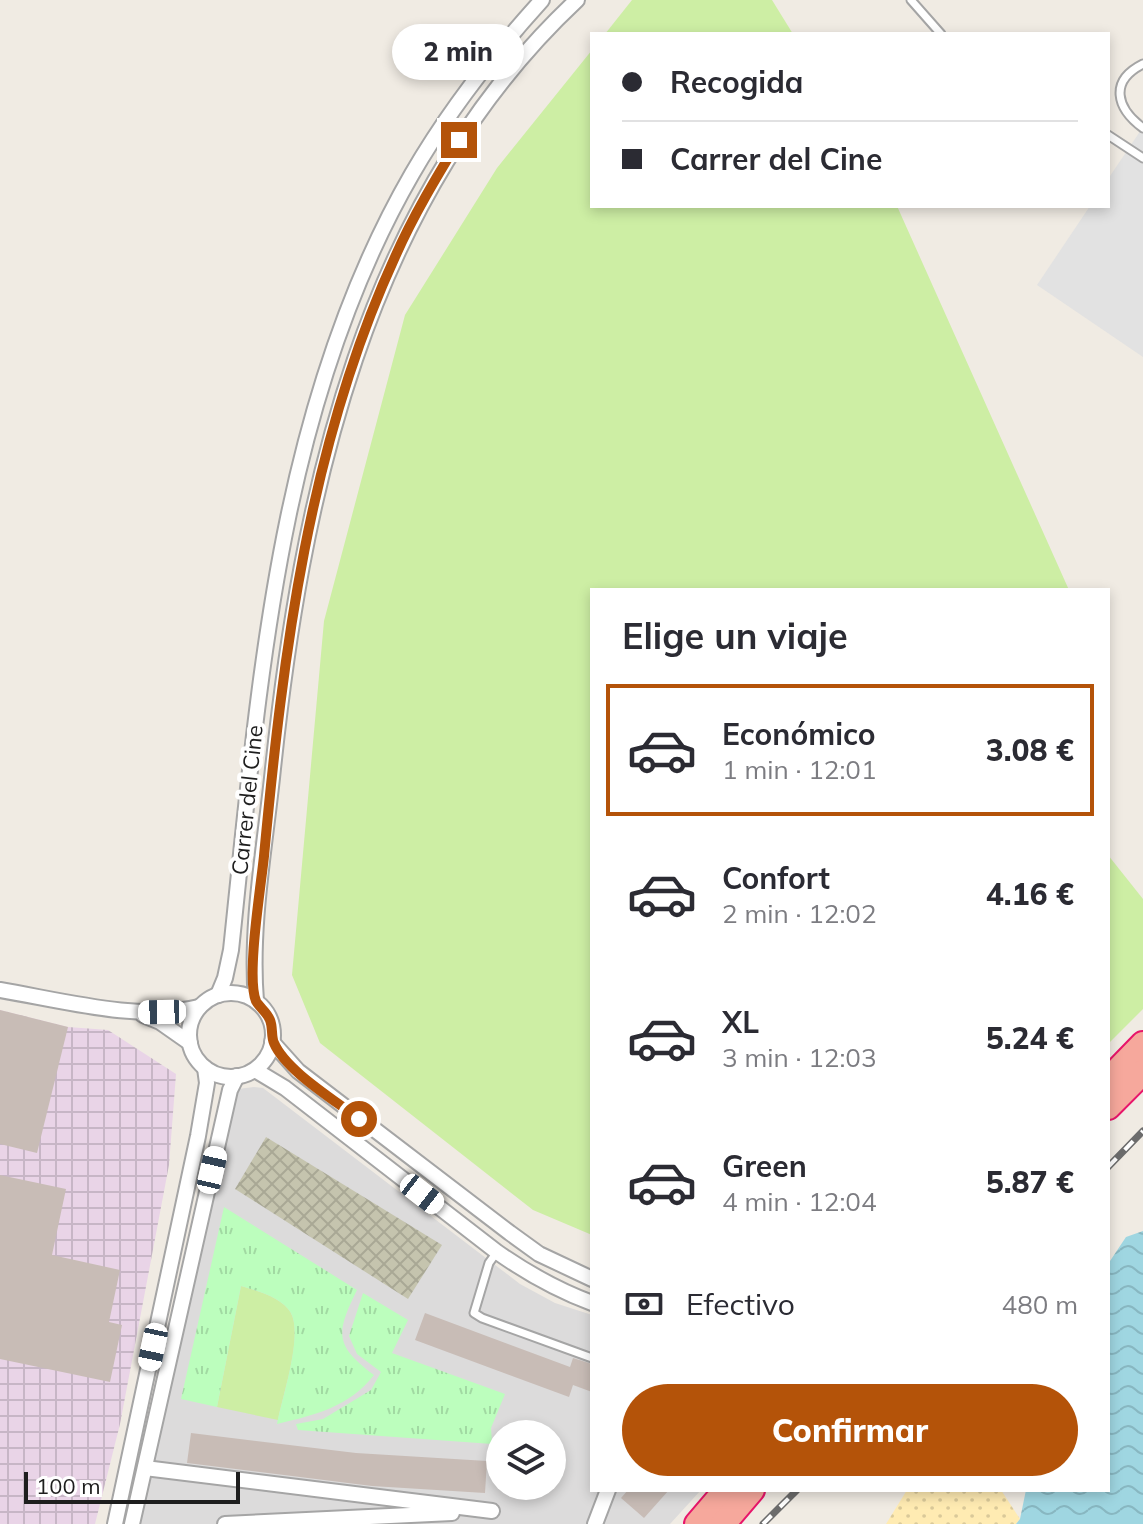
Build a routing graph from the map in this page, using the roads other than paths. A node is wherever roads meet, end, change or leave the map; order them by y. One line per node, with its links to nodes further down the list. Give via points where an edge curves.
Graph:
1 (542, 0): 10 (street, Carrer del Cine, via 476,77 412,175 375,246 329,367 269,616 231,950)
2 (577, 0): 11 (street, Carrer del Cine, via 495,91 431,186 395,256 349,375 306,537 292,621 254,954)
3 (911, 0): 4 (lane)
4 (939, 32)
5 (1143, 64): 6 (lane, via 1132,69 1119,93 1131,119)
6 (1143, 128)
7 (1110, 136): 8 (lane)
8 (1142, 155)
9 (0, 990): 13 (street)
10 (218, 995): 11 (street, via 244,995); 12 (street)
11 (256, 1001): 14 (street, via 270,1019)
12 (199, 1007): 13 (street); 15 (street, via 189,1030)
13 (139, 1013): 15 (street)
14 (272, 1042): 18 (street); 24 (street, via 298,1071 510,1233 539,1254)
15 (190, 1043): 17 (street)
16 (1143, 1044): 21 (highway)
17 (205, 1068): 20 (street); 31 (street, via 198,1136)
18 (255, 1070): 20 (street); 23 (street)
19 (1143, 1072): 22 (highway)
20 (237, 1076): 27 (street)
21 (1110, 1078)
22 (1110, 1105)
23 (497, 1252): 25 (street, via 527,1273); 26 (lane, via 474,1313)
24 (590, 1278)
25 (590, 1302)
26 (590, 1357)
27 (145, 1468): 32 (street); 33 (street, via 492,1511)
28 (607, 1492): 34 (street)
29 (724, 1492): 35 (highway)
30 (750, 1492): 36 (highway)
31 (115, 1524)
32 (132, 1524)
33 (225, 1524)
34 (595, 1524)
35 (697, 1524)
36 (723, 1524)

